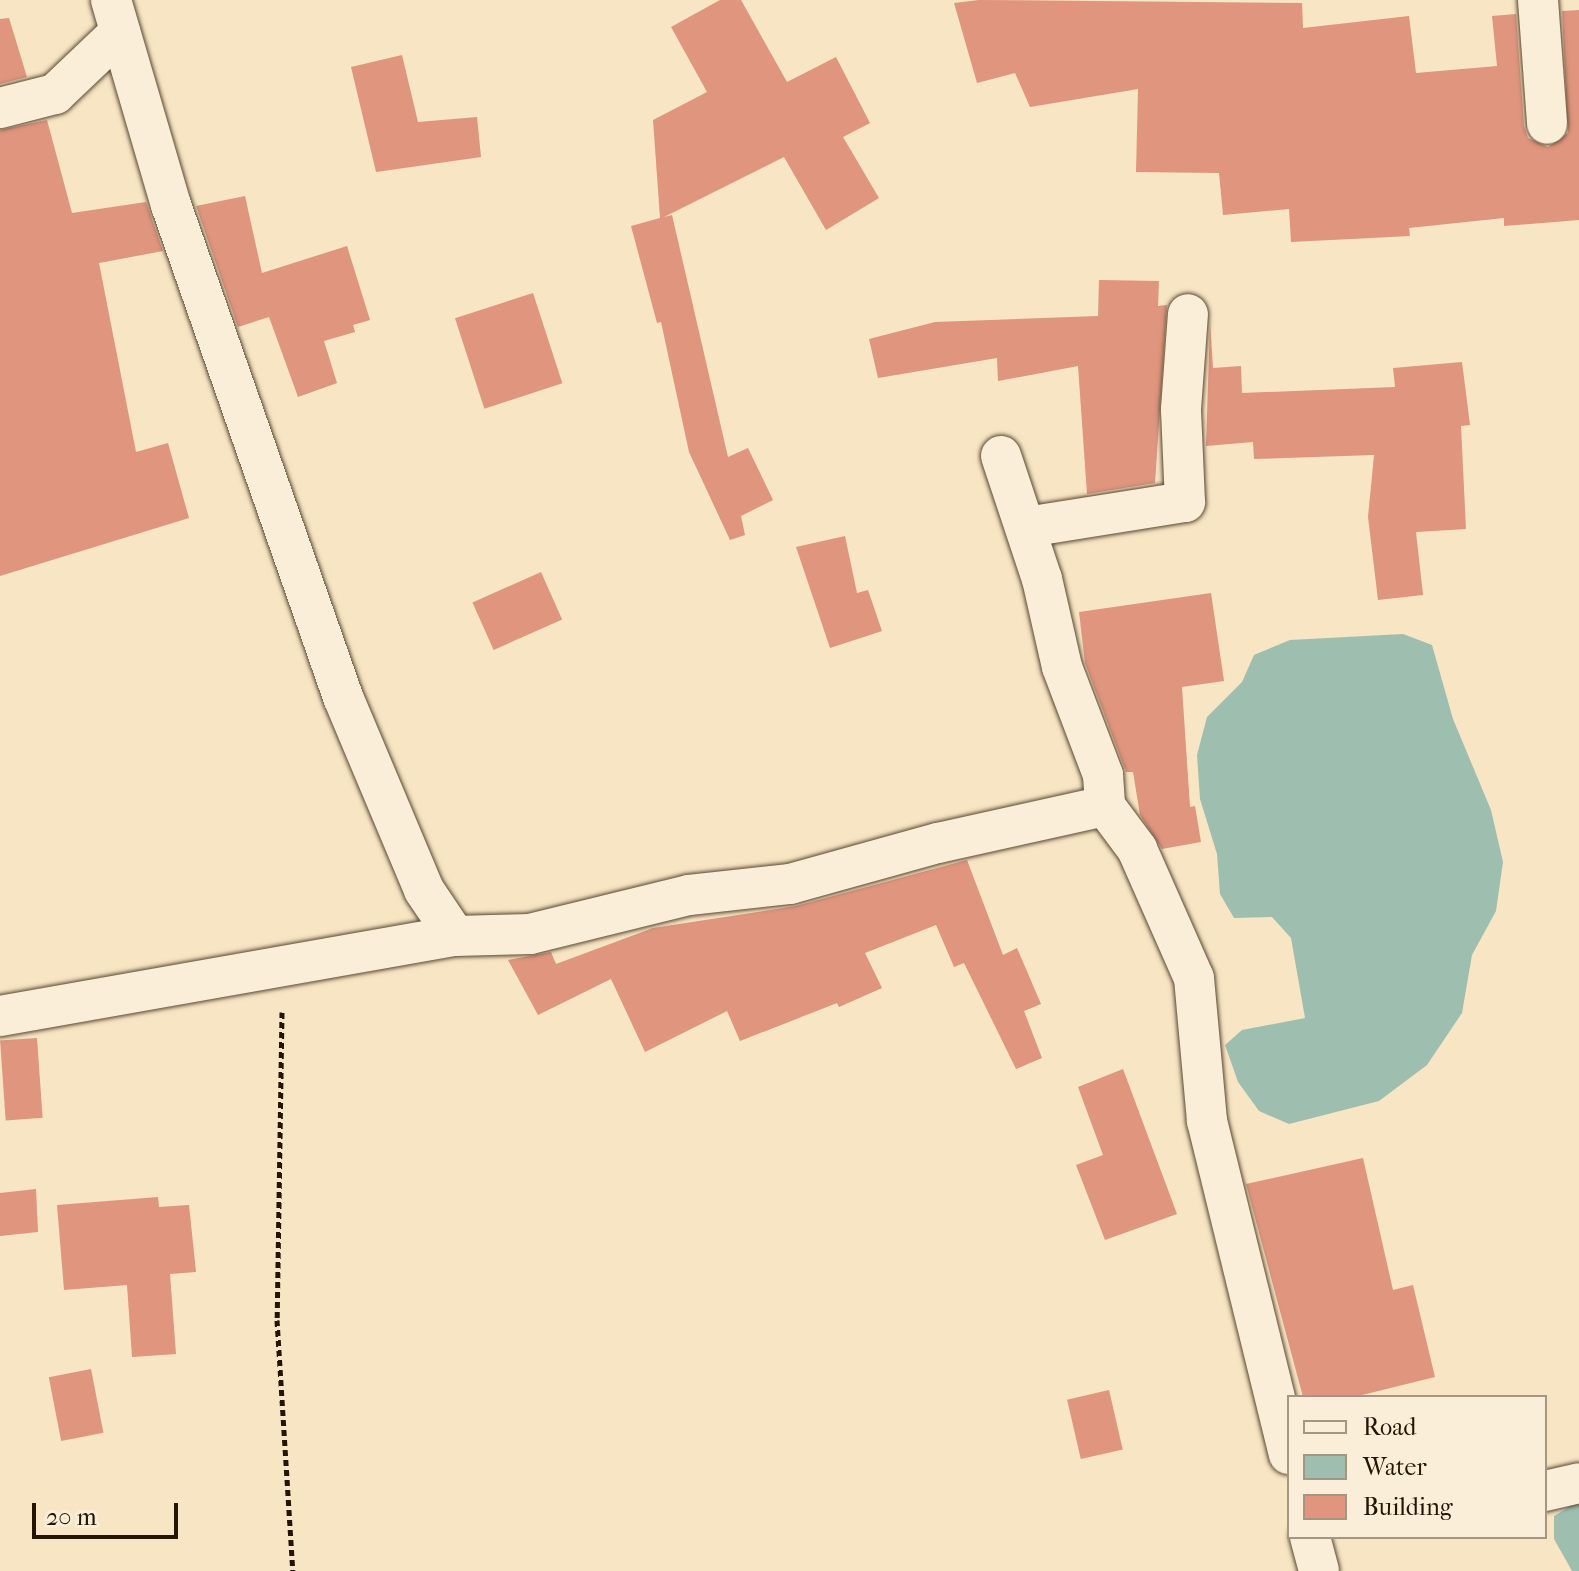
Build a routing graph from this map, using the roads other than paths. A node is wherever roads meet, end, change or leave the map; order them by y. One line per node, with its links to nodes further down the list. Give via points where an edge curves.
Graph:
1 (1538, 0): 4 (street)
2 (115, 16): 3 (street, via 55,94); 9 (street, via 171,205 343,697 424,890)
3 (0, 108)
4 (1547, 124)
5 (1188, 314): 7 (street, via 1181,409 1185,502)
6 (1001, 456): 7 (street)
7 (1027, 527): 8 (street, via 1062,667 1103,775)
8 (1105, 806): 9 (street, via 938,843 790,884 689,895 530,934); 11 (street, via 1137,849 1194,978 1207,1121)
9 (455, 936): 10 (street)
10 (0, 1016)
11 (1287, 1446)
12 (1579, 1483): 13 (street)
13 (1547, 1491)
14 (1311, 1539): 15 (street)
15 (1319, 1571)

